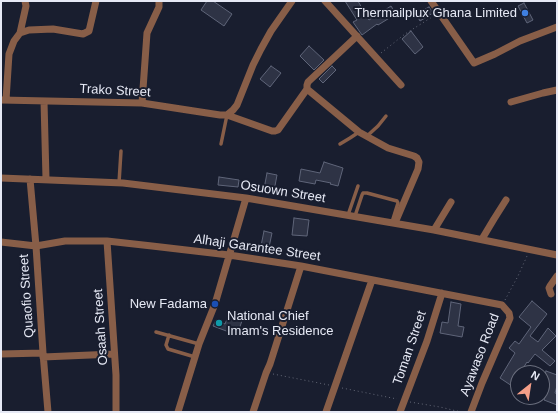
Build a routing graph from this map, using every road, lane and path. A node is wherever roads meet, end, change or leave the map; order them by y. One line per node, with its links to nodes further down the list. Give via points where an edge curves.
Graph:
1 (25, 1): 9 (street)
2 (96, 1): 9 (street, via 89,31 82,34 29,30)
3 (159, 1): 18 (street, via 159,7 147,33)
4 (292, 1): 19 (street, via 261,49 237,105)
5 (325, 1): 10 (street)
6 (431, 1): 7 (street)
7 (439, 13): 8 (street, via 474,64 520,41); 11 (path, via 405,34)
8 (557, 27)
9 (20, 34): 15 (street, via 9,54)
10 (357, 36): 11 (street); 13 (street, via 308,82)
11 (376, 57): 12 (street)
12 (401, 85)
13 (307, 89): 19 (street, Trako Street, via 275,131); 21 (street)
14 (557, 90): 17 (street)
15 (4, 100): 16 (street, Trako Street)
16 (44, 101): 18 (street, Trako Street); 28 (street)
17 (510, 102)
18 (142, 103): 19 (street, Trako Street)
19 (227, 115): 23 (lane)
20 (386, 116): 22 (lane)
21 (359, 132): 22 (street); 24 (lane)
22 (366, 136): 35 (street, via 388,148 414,156 419,162)
23 (221, 144)
24 (340, 144)
25 (121, 151): 29 (lane)
26 (1, 178): 27 (street, Osuown Street)
27 (30, 179): 28 (street, Osuown Street); 40 (street, Quaofio Street)
28 (46, 179): 29 (street, Osuown Street)
29 (119, 183): 31 (street, Osuown Street)
30 (358, 186): 34 (lane)
31 (246, 198): 34 (street, Osuown Street); 42 (street)
32 (506, 200): 37 (street)
33 (451, 202): 36 (street)
34 (352, 215): 35 (street, Osuown Street); 35 (lane, via 363,193 367,193 398,201)
35 (393, 222): 36 (street, Osuown Street)
36 (434, 230): 37 (street, Osuown Street)
37 (482, 239): 41 (street, Osuown Street)
38 (107, 241): 40 (street, Alhaji Garantee Street, via 65,241); 42 (street, Alhaji Garantee Street); 54 (street, Osaah Street)
39 (1, 242): 40 (street, Alhaji Garantee Street)
40 (36, 246): 55 (street, Quaofio Street)
41 (530, 250): 43 (street, Osuown Street); 49 (path)
42 (230, 255): 44 (street, Alhaji Garantee Street); 52 (street)
43 (557, 256)
44 (301, 266): 46 (street, Alhaji Garantee Street); 61 (street)
45 (557, 276): 48 (street, via 549,288)
46 (372, 280): 47 (street, Alhaji Garantee Street); 62 (street)
47 (442, 293): 49 (street, Alhaji Garantee Street); 57 (street, Toman Street)
48 (551, 294)
49 (504, 306): 65 (street, Ayawaso Road, via 510,318)
50 (156, 332): 51 (lane)
51 (169, 335): 52 (lane); 56 (lane, via 166,345 168,349)
52 (199, 344): 56 (street)
53 (1, 354): 55 (street)
54 (114, 354): 55 (street); 59 (street, Osaah Street)
55 (43, 355): 58 (street, Quaofio Street)
56 (195, 357): 60 (street)
57 (405, 401): 63 (street, Toman Street); 64 (path)
58 (48, 412)
59 (116, 412)
60 (178, 412)
61 (253, 412)
62 (326, 412)
63 (400, 412)
64 (461, 412)
65 (471, 412)

